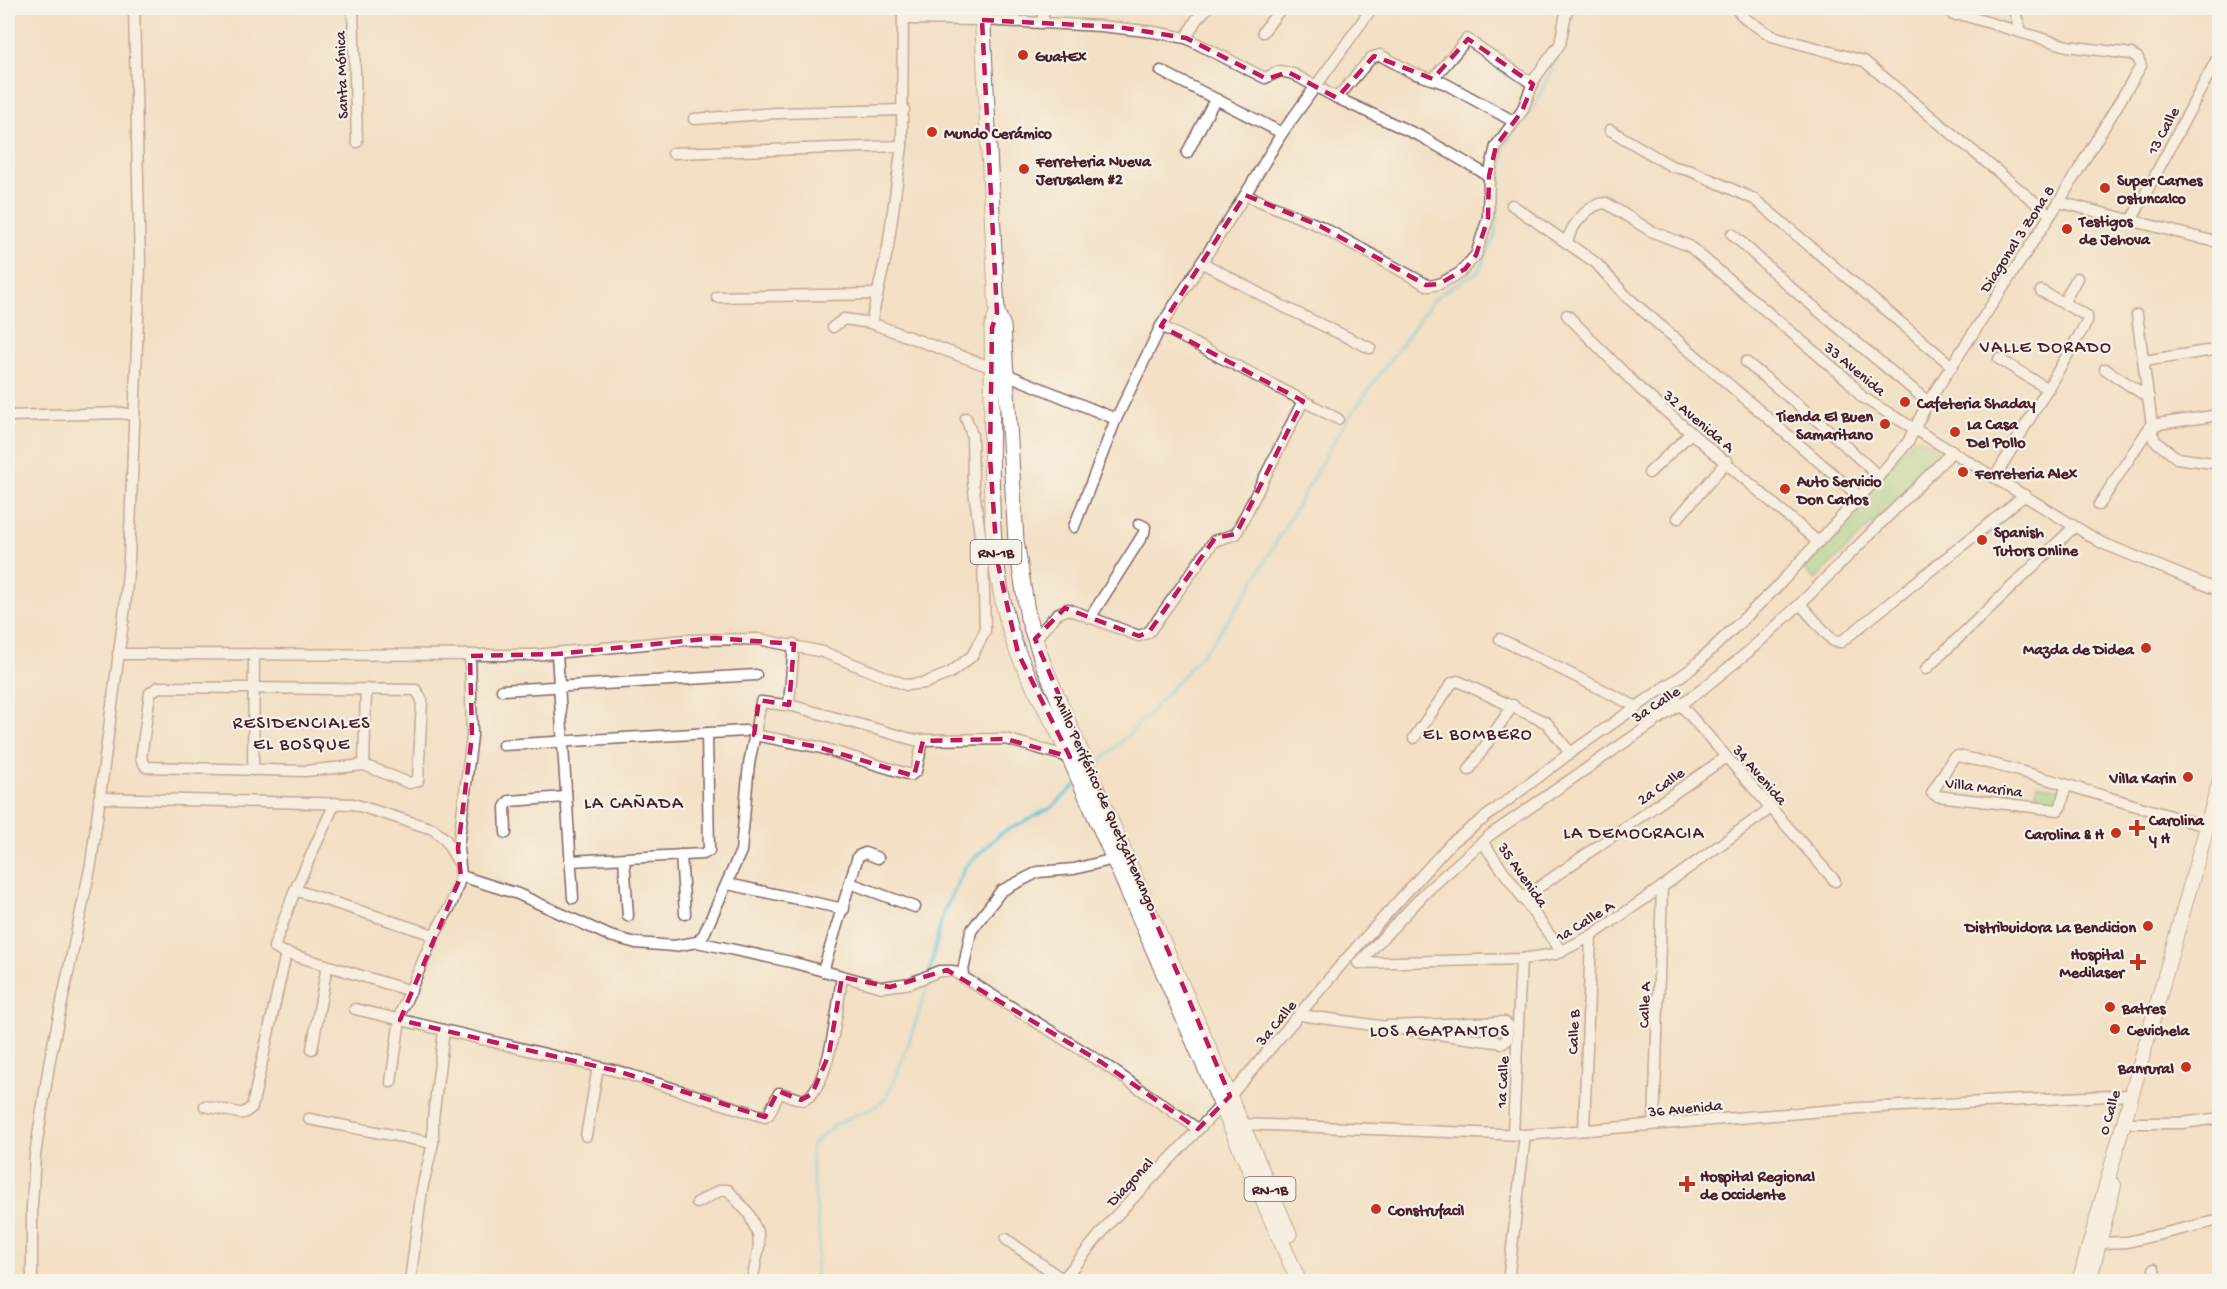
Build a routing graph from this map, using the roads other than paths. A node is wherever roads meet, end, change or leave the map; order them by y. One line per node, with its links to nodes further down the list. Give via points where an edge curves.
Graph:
1 (134, 8): 66 (street, via 141,264)
2 (353, 8): 30 (street, Santa Mónica)
3 (903, 8): 13 (street)
4 (1043, 8): 14 (street)
5 (1207, 8): 17 (street)
6 (1281, 8): 16 (street)
7 (1372, 8): 22 (street)
8 (1568, 8): 21 (street, via 1560,44)
9 (1734, 8): 38 (street, via 1772,36 1864,61)
10 (2013, 8): 15 (street)
11 (982, 14): 13 (street); 14 (street); 61 (highway, Anillo Periférico de Quetzaltenango / RN-1B, via 997,313 992,328)
12 (1953, 15): 15 (street)
13 (903, 19): 25 (street)
14 (1043, 23): 17 (street, via 1118,27)
15 (2021, 31): 36 (street, Diagonal 3 Zona 8, via 2067,46 2131,54 2140,63)
16 (1263, 32)
17 (1186, 38): 22 (street, via 1263,78 1288,72)
18 (2220, 53): 39 (street, 13 Calle)
19 (1161, 71): 24 (street)
20 (1433, 79): 21 (street, via 1467,39); 23 (street, via 1376,55); 27 (street)
21 (1533, 84): 27 (street, via 1522,111)
22 (1313, 85): 23 (street); 29 (street)
23 (1337, 98): 34 (street, via 1422,137)
24 (1218, 100): 29 (street); 33 (street)
25 (904, 110): 26 (street); 31 (street)
26 (694, 119)
27 (1513, 121): 34 (street, via 1497,143)
28 (1610, 130): 59 (street, via 1671,166 1754,199)
29 (1282, 133): 35 (street)
30 (357, 142)
31 (902, 146): 32 (street); 46 (street, via 888,247)
32 (673, 153)
33 (1187, 153)
34 (1489, 176): 35 (street, via 1488,218 1476,255 1460,273 1431,286 1327,229)
35 (1245, 195): 43 (street)
36 (2059, 202): 38 (street, Diagonal 3 Zona 8); 39 (street)
37 (1512, 205): 41 (street)
38 (2049, 214): 59 (street, Diagonal 3 Zona 8)
39 (2131, 221): 42 (street)
40 (1732, 234): 65 (street)
41 (1567, 242): 73 (street, 33 Avenida, via 1576,223 1596,205 1606,203 1651,231 1689,246 1849,381 1862,397); 83 (street, via 1596,263 1627,297)
42 (2220, 243)
43 (1201, 262): 52 (street); 54 (street)
44 (2077, 278): 48 (street)
45 (2041, 291): 48 (street)
46 (877, 294): 47 (street); 51 (street)
47 (717, 297)
48 (2063, 303): 62 (street, via 2088,318)
49 (1568, 315): 75 (street, 32 Avenida A)
50 (2138, 315): 57 (street)
51 (871, 323): 53 (street, via 844,319); 61 (street)
52 (1161, 326): 64 (street); 70 (street)
53 (833, 327)
54 (1370, 348)
55 (2220, 349): 57 (street)
56 (1999, 359): 62 (street)
57 (2144, 360): 63 (street)
58 (1746, 362): 80 (street)
59 (1952, 366): 65 (street, Diagonal 3 Zona 8)
60 (2105, 369): 63 (street)
61 (1000, 371): 70 (street); 74 (highway, Anillo Periférico de Quetzaltenango / RN-1B); 94 (highway, Anillo Periférico de Quetzaltenango / RN-1B, via 1019,572)
62 (2048, 389): 82 (street)
63 (2149, 398): 72 (street)
64 (1303, 401): 71 (street); 93 (street, via 1236,534 1214,541 1149,632 1139,636)
65 (1928, 402): 73 (street, Diagonal 3 Zona 8)
66 (133, 415): 68 (street); 97 (street, via 129,559)
67 (2220, 415): 72 (street)
68 (8, 416)
69 (966, 418): 76 (street)
70 (1116, 419): 88 (street)
71 (1338, 419)
72 (2151, 425): 79 (street, via 2154,440 2167,453 2189,461); 85 (street)
73 (1913, 428): 77 (street, 33 Avenida); 80 (street, 3a Calle); 83 (street, 3a Calle, via 1908,442)
74 (991, 429): 76 (street); 119 (highway, Anillo Periférico de Quetzaltenango / RN-1B, via 994,523 1005,611 1018,653)
75 (1690, 434): 78 (street, 32 Avenida A); 81 (street)
76 (972, 435): 96 (street, via 986,616 985,631 972,656 938,678 906,685)
77 (1953, 450): 82 (street, 33 Avenida); 92 (street, 3a Calle)
78 (1727, 461): 86 (street); 90 (street, 32 Avenida A)
79 (2220, 464)
80 (1873, 471): 83 (street, 3a Calle)
81 (1649, 473)
82 (1995, 477): 84 (street, 33 Avenida)
83 (1857, 495): 90 (street, 3a Calle)
84 (2025, 495): 89 (street, 33 Avenida); 92 (street, via 1845,640 1837,643)
85 (2099, 504)
86 (1678, 518)
87 (1139, 524): 93 (street, via 1145,527 1144,533)
88 (1074, 527)
89 (2074, 527): 91 (street, 33 Avenida, via 2124,554); 101 (street)
90 (1816, 540): 103 (street, 3a Calle)
91 (2220, 591)
92 (1800, 604): 108 (street, 3a Calle, via 1734,664)
93 (1090, 618): 94 (street, via 1064,610)
94 (1035, 639): 124 (highway, Anillo Periférico de Quetzaltenango / RN-1B)
95 (1500, 639): 111 (street)
96 (794, 644): 99 (street, via 715,638); 109 (street)
97 (118, 654): 98 (street); 128 (street)
98 (254, 654): 100 (street); 105 (street)
99 (557, 654): 100 (street); 104 (street)
100 (470, 656): 140 (street, via 472,736)
101 (1926, 669)
102 (756, 675): 104 (street)
103 (1666, 686): 108 (street, 34 Avenida); 111 (street, 3a Calle)
104 (559, 687): 107 (street); 116 (street)
105 (254, 688): 106 (street); 122 (street); 122 (street, via 152,689 141,758 146,766)
106 (366, 689): 121 (street); 121 (street, via 411,689 419,693 419,777 416,783 410,783)
107 (502, 690)
108 (1680, 704): 120 (street, 34 Avenida); 134 (street, 3a Calle)
109 (789, 705): 113 (street, via 761,702); 115 (street)
110 (1513, 705): 114 (street, via 1455,681); 118 (street, via 1547,723); 123 (street)
111 (1635, 706): 118 (street, 3a Calle)
112 (707, 733): 113 (street); 116 (street); 135 (street, via 710,851)
113 (749, 733): 115 (street, via 818,747 911,775 916,771); 144 (street, via 742,843)
114 (1414, 738)
115 (923, 741): 119 (street, via 1006,739)
116 (563, 742): 117 (street); 127 (street)
117 (503, 745)
118 (1569, 753): 158 (street, 3a Calle, via 1450,844)
119 (1069, 757): 124 (highway, Anillo Periférico de Quetzaltenango / RN-1B)
120 (1726, 757): 130 (street, 34 Avenida); 148 (street, 2a Calle)
121 (364, 765): 122 (street, via 305,771)
122 (253, 770)
123 (1469, 770)
124 (1084, 776): 138 (highway, Anillo Periférico de Quetzaltenango / RN-1B); 175 (highway, Anillo Periférico de Quetzaltenango / RN-1B)
125 (2220, 780): 132 (main road, 0 Calle)
126 (2066, 786): 126 (street, Villa Marina, via 1958,756 1931,791 1937,796 2058,810); 132 (street, Villa Marina)
127 (566, 797): 133 (street, via 509,801 505,807); 139 (street)
128 (99, 798): 129 (street); 194 (street, via 83,909 40,1117 32,1206)
129 (335, 803): 140 (street, via 353,804 433,829 445,839); 146 (street)
130 (1771, 808): 142 (street, 34 Avenida); 145 (street, 1a Calle A)
131 (2220, 813): 179 (main road, 0 Calle)
132 (2206, 826): 174 (main road, 0 Calle)
133 (506, 833)
134 (1483, 843): 148 (street, 35 Avenida); 160 (street, 3a Calle, via 1428,890)
135 (681, 855): 136 (street); 151 (street)
136 (624, 858): 139 (street); 152 (street)
137 (878, 858): 143 (street, via 859,854)
138 (1114, 859): 164 (street, via 1074,869 1038,872 1001,891 971,931); 175 (highway, Anillo Periférico de Quetzaltenango / RN-1B)
139 (570, 861): 147 (street)
140 (459, 864): 141 (street)
141 (461, 876): 153 (street); 155 (street, via 519,894 624,941 674,946)
142 (1835, 881)
143 (850, 883): 149 (street); 150 (street)
144 (728, 884): 150 (street); 155 (street)
145 (1662, 887): 154 (street, 1a Calle A); 181 (street, Calle A)
146 (295, 890): 153 (street); 157 (street, via 274,942 276,949)
147 (573, 898)
148 (1522, 899): 156 (street, 35 Avenida)
149 (915, 907)
150 (844, 909): 162 (street)
151 (685, 914)
152 (628, 916)
153 (434, 935): 165 (street)
154 (1591, 936): 156 (street, 1a Calle A); 183 (street, Calle B)
155 (697, 942): 162 (street)
156 (1562, 952): 159 (street, 1a Calle A)
157 (286, 953): 161 (street); 176 (street, via 252,1107 239,1113)
158 (1346, 959): 160 (street, 1a Calle A); 167 (street, 3a Calle)
159 (1521, 959): 160 (street, 1a Calle A); 184 (street, 1a Calle)
160 (1359, 963)
161 (327, 966): 165 (street); 171 (street)
162 (823, 971): 163 (street)
163 (842, 976): 164 (street, via 882,987 911,983 939,971); 172 (street, via 829,1054 815,1090 803,1100 779,1093 766,1117)
164 (962, 976): 182 (street, via 1101,1062)
165 (411, 991): 168 (street)
166 (355, 1009): 168 (street)
167 (1300, 1015): 169 (street); 175 (street, 3a Calle)
168 (400, 1020): 170 (street); 173 (street)
169 (1387, 1026): 169 (street, via 1503,1043 1508,1026 1504,1022)
170 (444, 1031): 172 (street); 187 (street)
171 (312, 1049)
172 (598, 1066): 186 (street)
173 (391, 1082)
174 (2130, 1095): 181 (street, 36 Avenida, via 1860,1108); 200 (main road, 0 Calle)
175 (1226, 1100): 180 (highway, Anillo Periférico de Quetzaltenango / RN-1B); 182 (street, Diagonal); 197 (highway, Anillo Periférico de Quetzaltenango / RN-1B)
176 (205, 1106)
177 (2219, 1115): 179 (street, via 2182,1123)
178 (309, 1119): 187 (street)
179 (2132, 1123): 191 (main road, 0 Calle)
180 (1242, 1124): 184 (street, 36 Avenida); 198 (highway, Anillo Periférico de Quetzaltenango / RN-1B)
181 (1654, 1124): 183 (street, 36 Avenida)
182 (1198, 1129): 193 (street, Diagonal)
183 (1584, 1130): 185 (street, 36 Avenida)
184 (1513, 1134): 185 (street, 36 Avenida)
185 (1525, 1135): 199 (street)
186 (586, 1136)
187 (433, 1143): 195 (street, via 422,1189)
188 (697, 1203): 196 (street, via 728,1190 749,1214 759,1240)
189 (2220, 1220): 191 (street, via 2127,1242)
190 (1006, 1239): 193 (street)
191 (2099, 1243): 201 (main road, 0 Calle)
192 (2154, 1269): 202 (street)
193 (1061, 1280)
194 (32, 1281)
195 (410, 1281)
196 (752, 1281)
197 (1299, 1281)
198 (1310, 1281)
199 (1508, 1281)
200 (2079, 1281)
201 (2089, 1281)
202 (2157, 1281)

